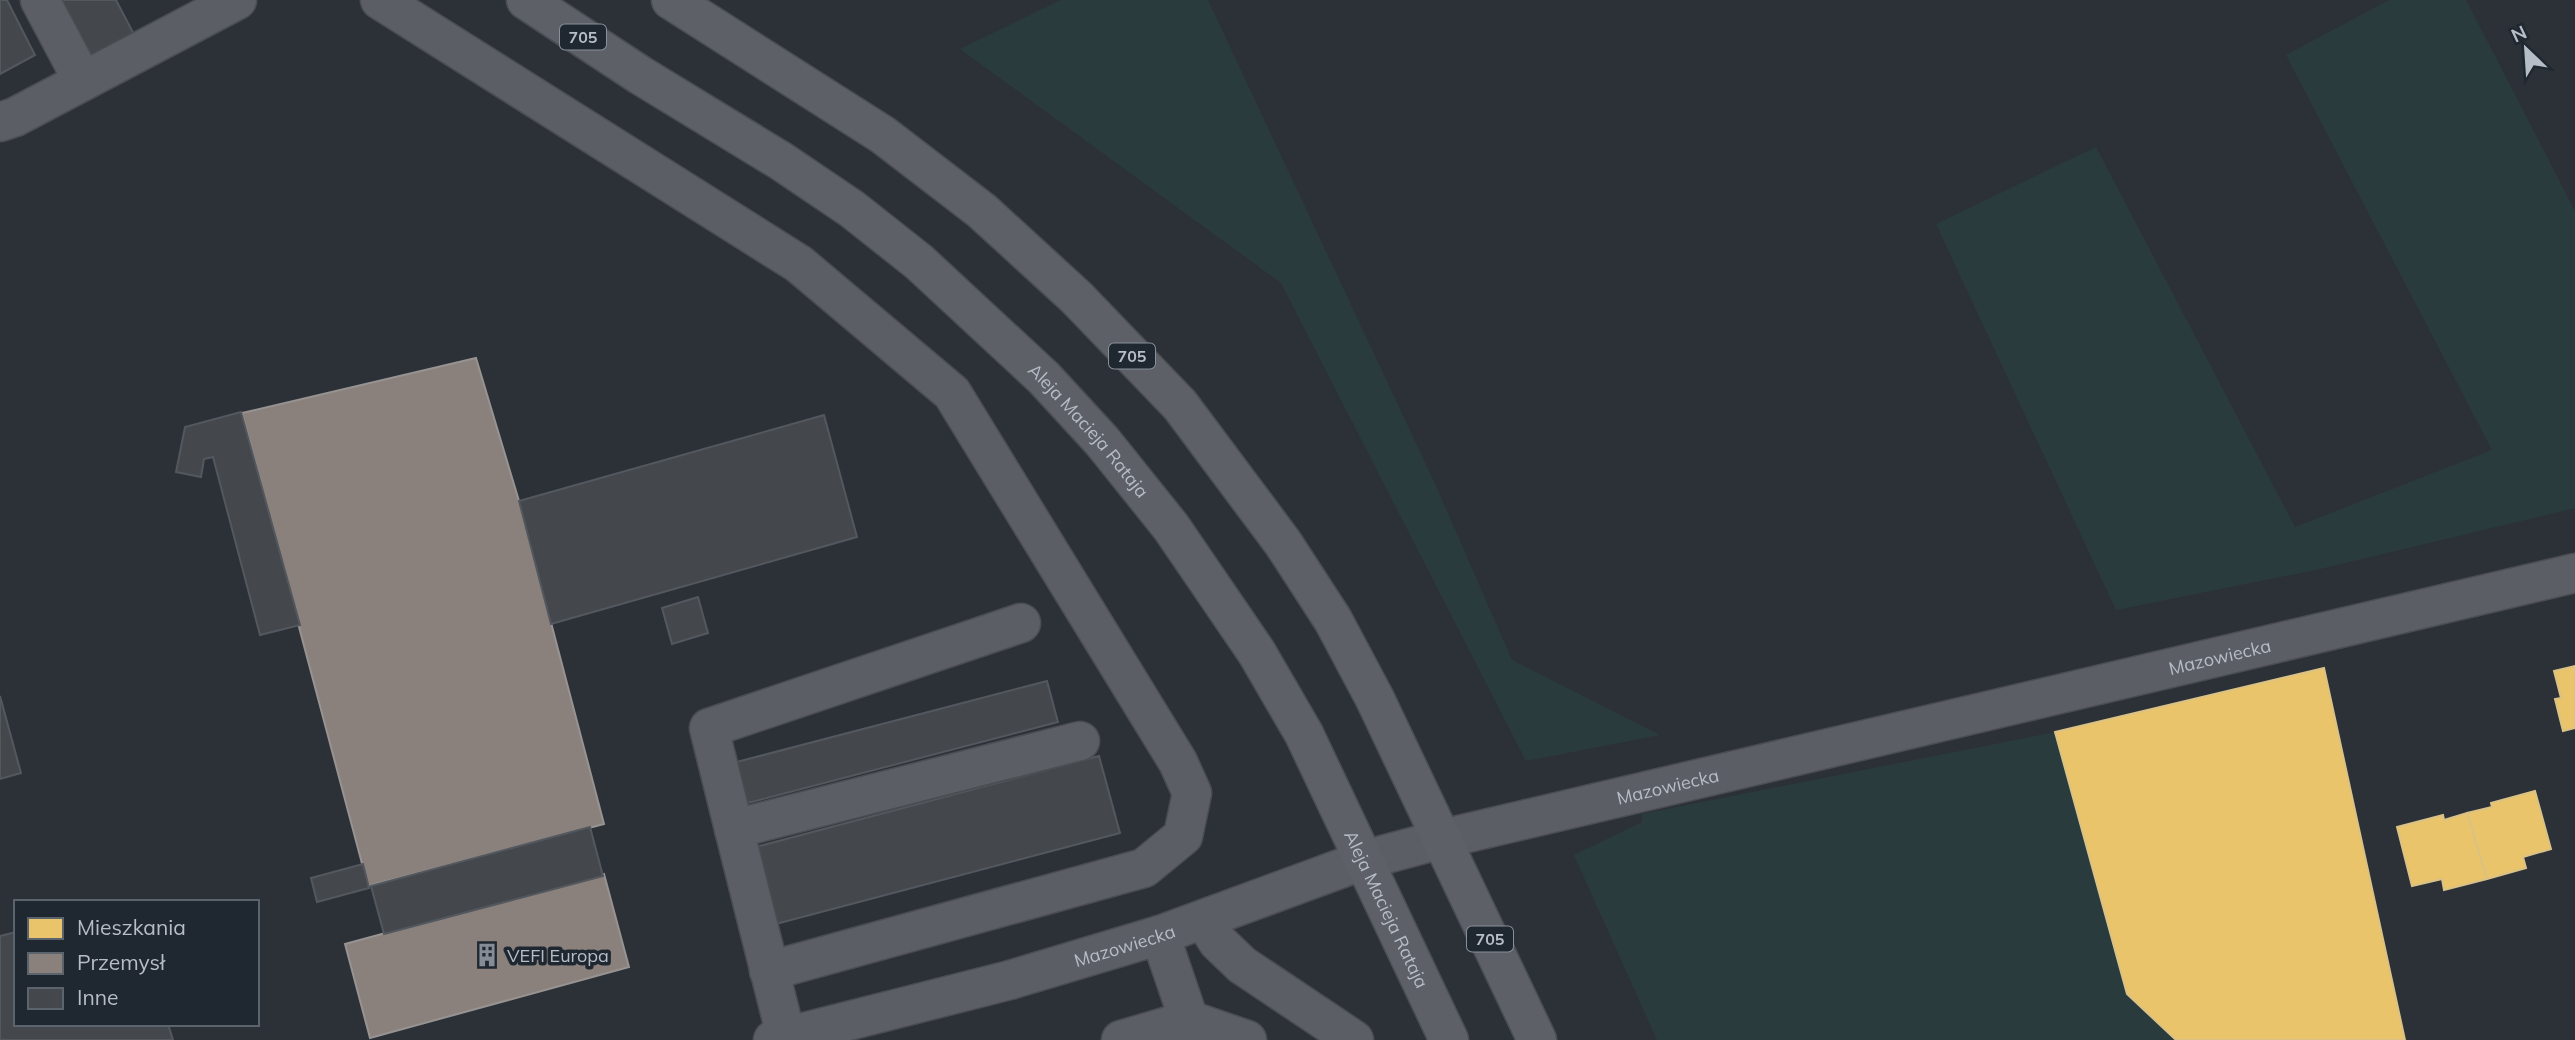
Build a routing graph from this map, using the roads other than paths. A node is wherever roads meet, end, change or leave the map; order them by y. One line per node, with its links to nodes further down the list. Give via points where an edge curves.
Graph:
1 (40, 0): 6 (street)
2 (380, 0): 16 (street, via 799,264 952,393 1178,762 1192,793 1183,836 1144,868)
3 (526, 0): 13 (main road, Aleja Macieja Rataja / 705, via 852,209 919,262 1044,378 1171,527 1257,653 1304,734)
4 (671, 0): 12 (main road, 705, via 883,135 982,211 1076,297 1180,405 1283,543 1333,620)
5 (226, 4): 6 (street)
6 (83, 81): 7 (street)
7 (0, 122)
8 (2575, 573): 12 (street, Mazowiecka)
9 (1021, 623): 11 (street, via 709,728)
10 (1080, 741): 11 (street)
11 (734, 829): 16 (street)
12 (1442, 839): 13 (street, Mazowiecka); 23 (main road, 705)
13 (1364, 860): 14 (street, Mazowiecka); 22 (main road, Aleja Macieja Rataja / 705)
14 (1204, 920): 15 (street, Mazowiecka); 21 (street, via 1242,965)
15 (1160, 935): 17 (street); 18 (street, Mazowiecka, via 1010,980)
16 (769, 971): 18 (street)
17 (1189, 1020): 19 (street); 20 (street)
18 (780, 1038)
19 (1121, 1040)
20 (1247, 1040)
21 (1354, 1040)
22 (1449, 1040)
23 (1537, 1040)

